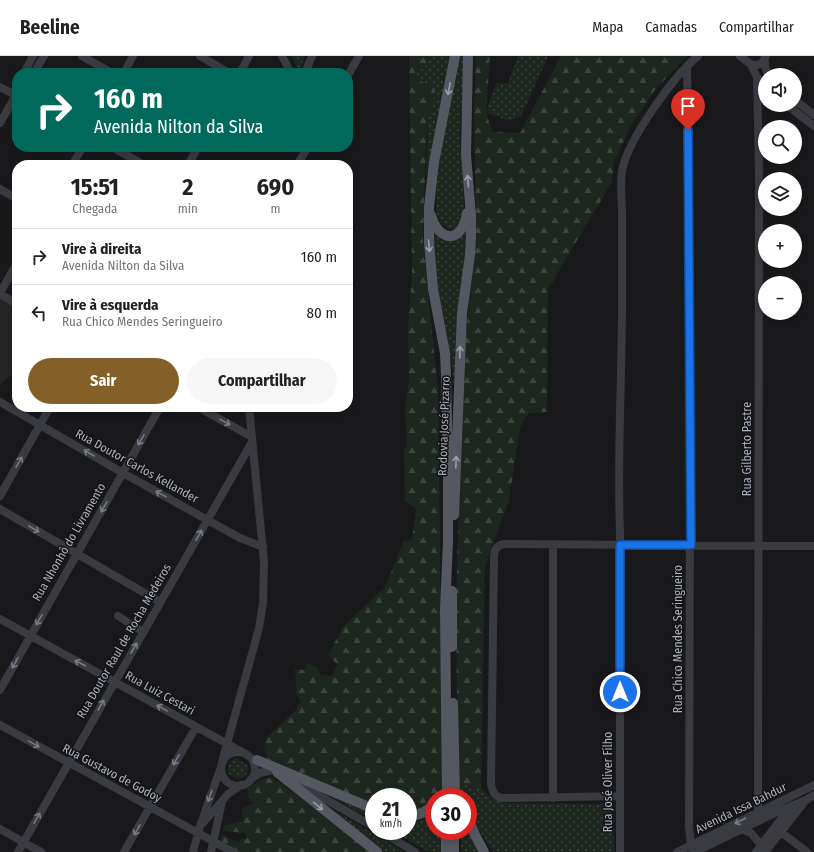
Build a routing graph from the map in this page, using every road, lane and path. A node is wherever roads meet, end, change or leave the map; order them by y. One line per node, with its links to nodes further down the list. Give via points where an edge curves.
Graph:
1 (33, 56): 16 (street)
2 (44, 56): 17 (street)
3 (82, 56): 18 (street)
4 (133, 56): 19 (street)
5 (200, 56): 20 (street)
6 (249, 56): 21 (street)
7 (282, 56): 22 (street)
8 (312, 56): 23 (street)
9 (359, 56): 24 (street)
10 (455, 56): 40 (main road, Rodovia José Pizarro, one-way to 40, via 434,162)
11 (468, 56): 39 (main road, Rodovia José Pizarro, one-way to 11, via 466,155)
12 (698, 56): 15 (street, Rua José Oliver Filho)
13 (765, 58): 14 (street, via 758,65); 25 (street)
14 (745, 59): 26 (street)
15 (687, 66): 58 (street, Rua José Oliver Filho, via 645,122 634,140 622,171); 59 (street, Rua Chico Mendes Seringueiro)
16 (27, 68)
17 (37, 68)
18 (103, 68)
19 (127, 68)
20 (221, 68)
21 (243, 68)
22 (288, 68)
23 (307, 68)
24 (352, 68)
25 (766, 68)
26 (757, 77): 60 (street, Rua Gilberto Pastre)
27 (0, 87): 28 (street)
28 (12, 91)
29 (12, 98): 33 (street)
30 (802, 106): 32 (street)
31 (796, 112): 34 (street)
32 (814, 115)
33 (0, 123)
34 (814, 126)
35 (121, 152): 36 (street)
36 (135, 160)
37 (0, 189): 38 (street)
38 (12, 196)
39 (470, 199): 40 (main road, via 464,226 458,234 451,236 436,228); 78 (main road, Rodovia José Pizarro, one-way to 39, via 452,560 462,313 470,255)
40 (429, 207): 81 (main road, Rodovia José Pizarro, one-way to 81, via 433,289 446,376)
41 (12, 272): 42 (street)
42 (0, 294): 43 (street)
43 (12, 301)
44 (0, 402): 45 (street, Rua Doutor Carlos Kellander)
45 (12, 409)
46 (17, 412): 51 (street, Rua Doutor Carlos Kellander)
47 (47, 412): 51 (street)
48 (157, 412): 53 (street, Rua Nhonhô do Livramento, one-way to 53)
49 (206, 412): 52 (street, one-way to 52)
50 (249, 412): 52 (street)
51 (40, 426): 53 (street, Rua Doutor Carlos Kellander, one-way to 51); 54 (street, one-way to 51)
52 (252, 439): 56 (street, Rua Doutor Raul de Rocha Medeiros); 62 (street)
53 (123, 473): 56 (street, Rua Doutor Carlos Kellander, one-way to 53); 63 (street, Rua Nhonhô do Livramento, one-way to 63)
54 (0, 496)
55 (0, 509): 63 (street, one-way to 63)
56 (208, 519): 62 (street, Rua Doutor Carlos Kellander, via 240,538); 64 (street, Rua Doutor Raul de Rocha Medeiros, one-way to 56)
57 (554, 545): 58 (street); 87 (street); 87 (street, via 504,544 496,548 491,784 496,796 502,798)
58 (620, 545): 59 (street); 86 (street, Rua José Oliver Filho)
59 (691, 545): 60 (street); 105 (street, Rua Chico Mendes Seringueiro, via 689,827)
60 (759, 545): 61 (street); 93 (street, Rua Gilberto Pastre)
61 (814, 546)
62 (263, 547): 73 (street, via 264,585 260,622)
63 (77, 553): 64 (street); 68 (street, Rua Nhonhô do Livramento, one-way to 68)
64 (160, 602): 67 (street, Rua Doutor Raul de Rocha Medeiros)
65 (118, 616): 67 (street)
66 (0, 619): 68 (street, Rua Luiz Cestari)
67 (143, 632): 69 (street, Rua Doutor Raul de Rocha Medeiros, one-way to 67)
68 (30, 636): 69 (street, Rua Luiz Cestari, one-way to 68); 70 (street, Rua Nhonhô do Livramento, one-way to 70)
69 (115, 681): 72 (street, Rua Luiz Cestari, one-way to 69); 75 (street, Rua Doutor Raul de Rocha Medeiros, one-way to 69)
70 (0, 690)
71 (0, 725): 75 (street, Rua Gustavo de Godoy, one-way to 75)
72 (196, 727): 73 (street, Rua Luiz Cestari); 92 (street, one-way to 92)
73 (228, 743): 74 (street, Rua Luiz Cestari); 76 (street)
74 (250, 756): 76 (street, via 239,752 229,754); 77 (street, Rua Luiz Cestari); 79 (street, via 255,768); 91 (main road)
75 (68, 763): 92 (street, Rua Gustavo de Godoy); 104 (street, Rua Doutor Raul de Rocha Medeiros, one-way to 75)
76 (222, 764): 79 (street, via 221,772 226,781 235,785); 97 (street, one-way to 97)
77 (274, 771): 79 (street, via 260,773); 94 (street, Rua Luiz Cestari); 113 (main road, one-way to 113)
78 (454, 781): 82 (main road, Rodovia José Pizarro); 83 (main road)
79 (247, 782): 88 (street)
80 (814, 785): 84 (street, Avenida Issa Bahdur)
81 (447, 788)
82 (451, 788)
83 (457, 788)
84 (801, 792): 90 (street); 93 (street, Avenida Issa Bahdur)
85 (814, 795): 89 (street)
86 (620, 796): 87 (street); 118 (street, Rua José Oliver Filho)
87 (553, 798)
88 (222, 800): 97 (street); 103 (street)
89 (806, 800): 90 (street, Avenida Issa Bahdur); 98 (street)
90 (793, 804): 93 (street, Avenida Issa Bahdur); 98 (street)
91 (365, 805)
92 (150, 807): 97 (street, Rua Gustavo de Godoy); 109 (street, one-way to 109)
93 (758, 816): 96 (street, Avenida Issa Bahdur); 105 (street, Avenida Issa Bahdur, one-way to 105)
94 (365, 822)
95 (0, 829): 104 (street)
96 (741, 829): 105 (street, Avenida Issa Bahdur); 106 (street, via 751,833)
97 (199, 830): 103 (street, Rua Gustavo de Godoy); 110 (street)
98 (777, 830): 106 (street); 120 (street)
99 (477, 839): 117 (main road)
100 (395, 840): 114 (street)
101 (446, 840): 115 (main road)
102 (454, 840): 116 (main road)
103 (213, 841): 111 (street); 112 (street, Rua Gustavo de Godoy)
104 (23, 842): 107 (street, Rua Doutor Raul de Rocha Medeiros); 108 (street)
105 (693, 850): 119 (street, Avenida Issa Bahdur)
106 (761, 850)
107 (18, 852)
108 (41, 852)
109 (124, 852)
110 (193, 852)
111 (211, 852)
112 (233, 852)
113 (376, 852)
114 (415, 852)
115 (446, 852)
116 (454, 852)
117 (484, 852)
118 (620, 852)
119 (678, 852)
120 (807, 852)

